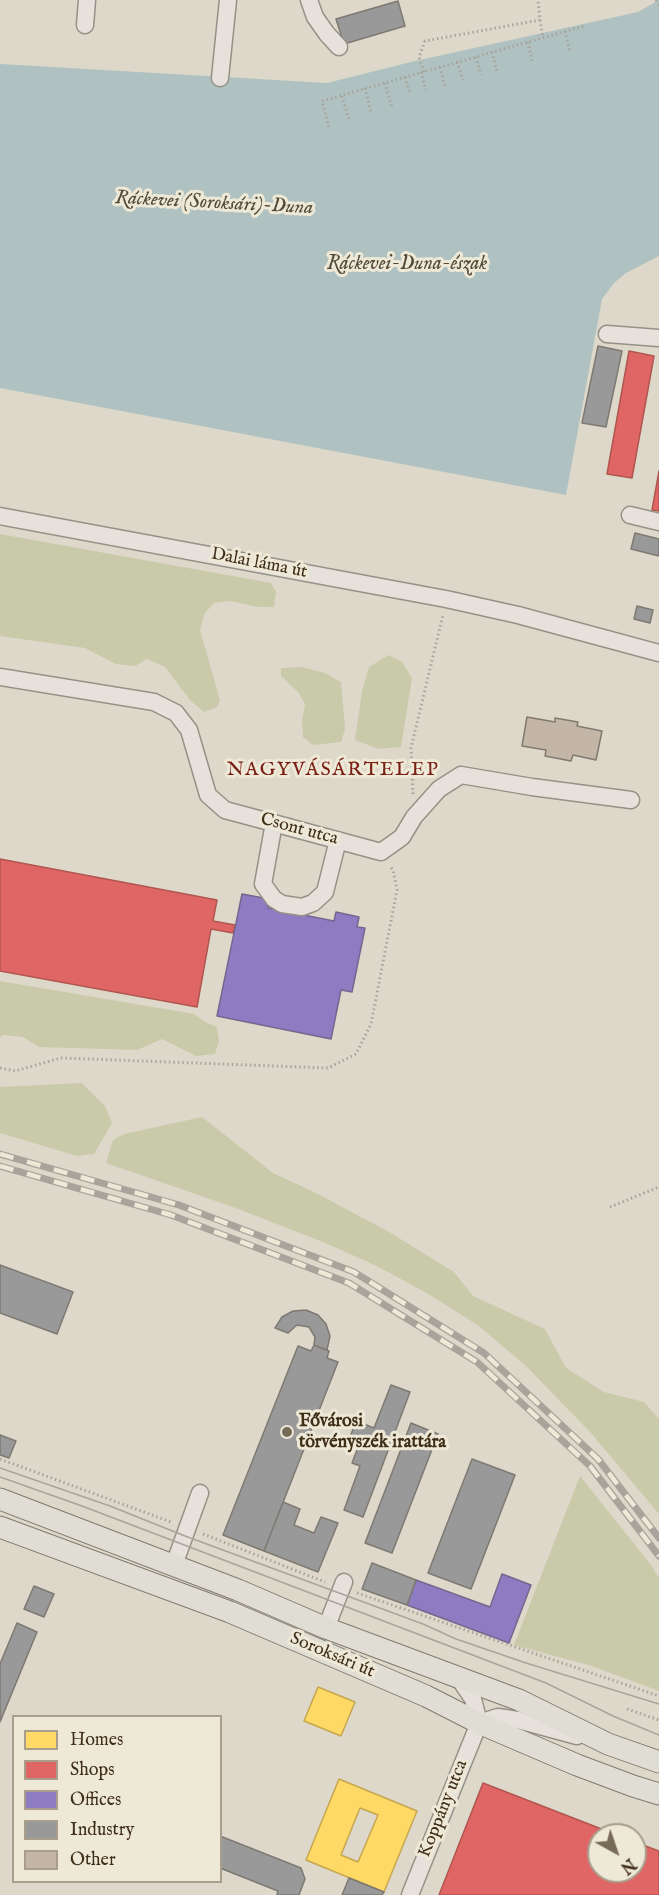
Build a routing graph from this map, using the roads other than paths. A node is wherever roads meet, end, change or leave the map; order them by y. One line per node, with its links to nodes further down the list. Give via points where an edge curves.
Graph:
1 (87, 0): 4 (street)
2 (228, 0): 6 (street)
3 (309, 0): 5 (street, via 315,17)
4 (85, 25)
5 (339, 47)
6 (220, 78)
7 (607, 334): 8 (street)
8 (659, 338)
9 (630, 515): 11 (street)
10 (0, 516): 12 (street, Dalai láma út, via 446,599)
11 (659, 522)
12 (659, 653)
13 (0, 677): 15 (street, Csont utca, via 154,702 176,713 189,730 208,795 225,810)
14 (631, 800): 16 (street, Csont utca, via 462,775 440,789 414,817 402,837 381,852)
15 (274, 824): 16 (street, Csont utca); 16 (street, via 263,884 282,904 302,907 325,892)
16 (338, 840)
17 (200, 1492): 20 (street)
18 (0, 1499): 20 (main road, Soroksári út)
19 (0, 1527): 24 (main road, Soroksári út, via 230,1612 426,1696)
20 (174, 1565): 22 (main road, Soroksári út)
21 (343, 1585): 22 (street)
22 (326, 1628): 23 (main road, Soroksári út)
23 (458, 1677): 24 (street, via 473,1699); 25 (main road, Soroksári út, via 519,1700)
24 (479, 1723): 25 (street, via 498,1717 518,1720); 27 (main road, Soroksári út); 30 (street, Koppány utca)
25 (608, 1744): 26 (main road, Soroksári út)
26 (659, 1762)
27 (633, 1786): 28 (main road, Soroksári út); 29 (street)
28 (659, 1794)
29 (659, 1801)
30 (410, 1895)

